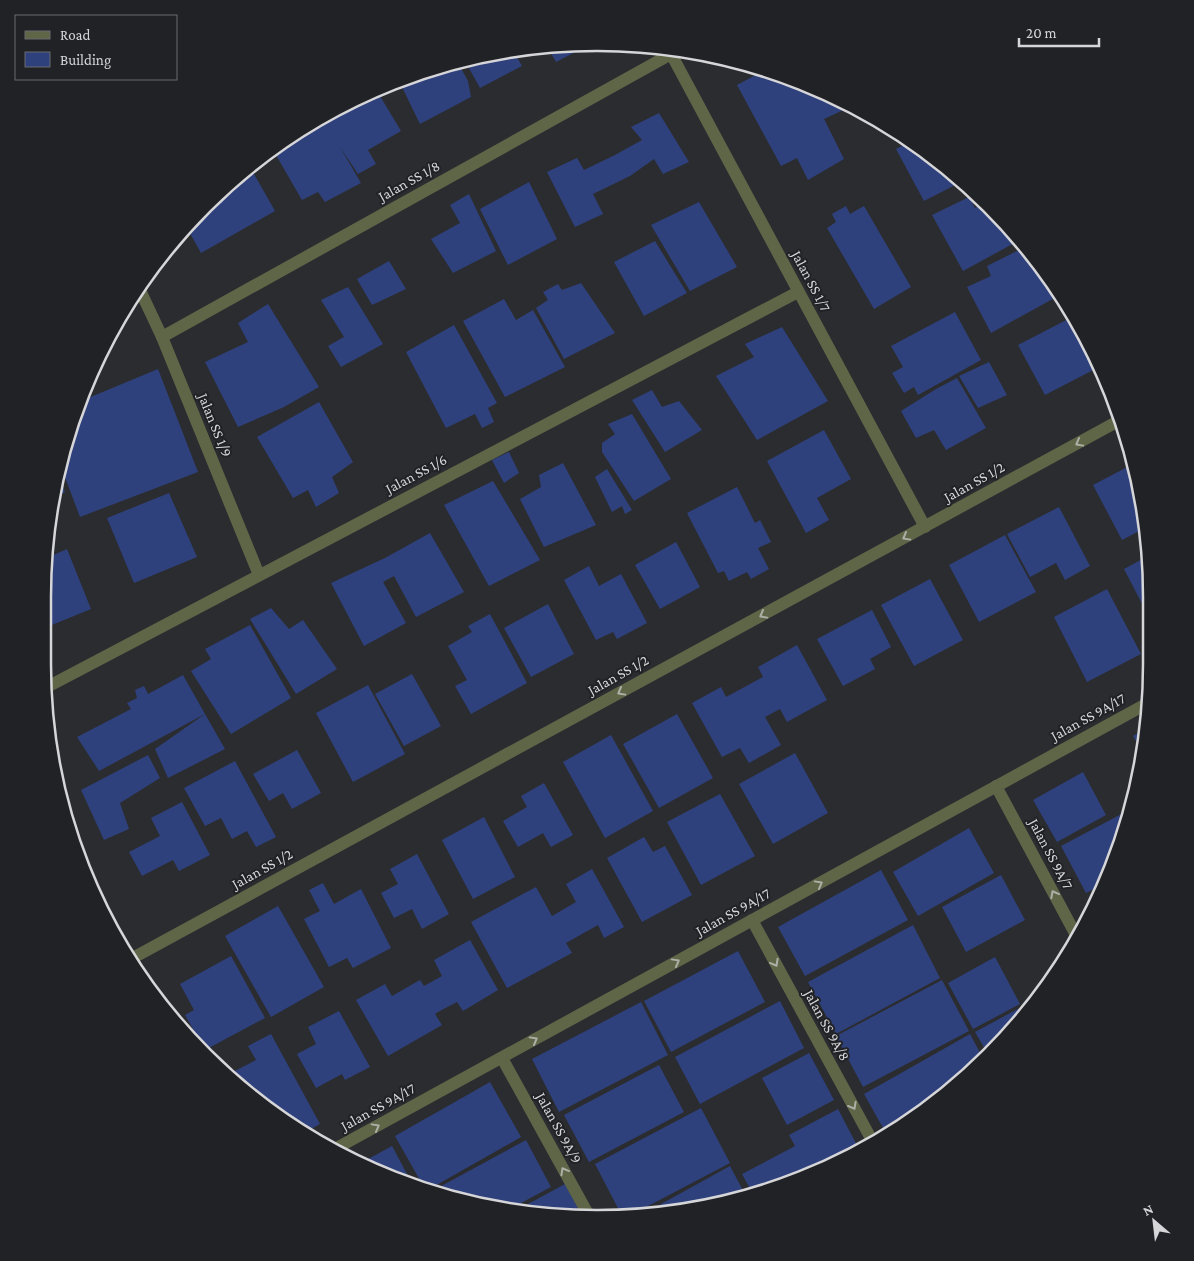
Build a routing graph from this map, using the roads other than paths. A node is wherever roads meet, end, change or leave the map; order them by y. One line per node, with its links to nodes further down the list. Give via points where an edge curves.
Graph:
1 (664, 56): 5 (street, Jalan SS 1/8)
2 (673, 57): 3 (street, Jalan SS 1/7)
3 (798, 292): 7 (street, Jalan SS 1/7); 8 (street, Jalan SS 1/6)
4 (142, 295): 5 (street, Jalan SS 1/9)
5 (162, 336): 8 (street, Jalan SS 1/9)
6 (1114, 423): 7 (street, Jalan SS 1/2, one-way to 7)
7 (925, 527): 14 (street, Jalan SS 1/2, one-way to 14)
8 (258, 575): 9 (street, Jalan SS 1/6)
9 (52, 685)
10 (1141, 707): 11 (street, Jalan SS 9A/17)
11 (996, 786): 12 (street, Jalan SS 9A/17, one-way to 11); 13 (street, Jalan SS 9A/7, one-way to 11)
12 (752, 920): 15 (street, Jalan SS 9A/17, one-way to 12); 16 (street, Jalan SS 9A/8, one-way to 16)
13 (1073, 930)
14 (136, 957)
15 (502, 1058): 17 (street, Jalan SS 9A/17, one-way to 15); 18 (street, Jalan SS 9A/9, one-way to 15)
16 (870, 1137)
17 (341, 1146)
18 (586, 1210)

